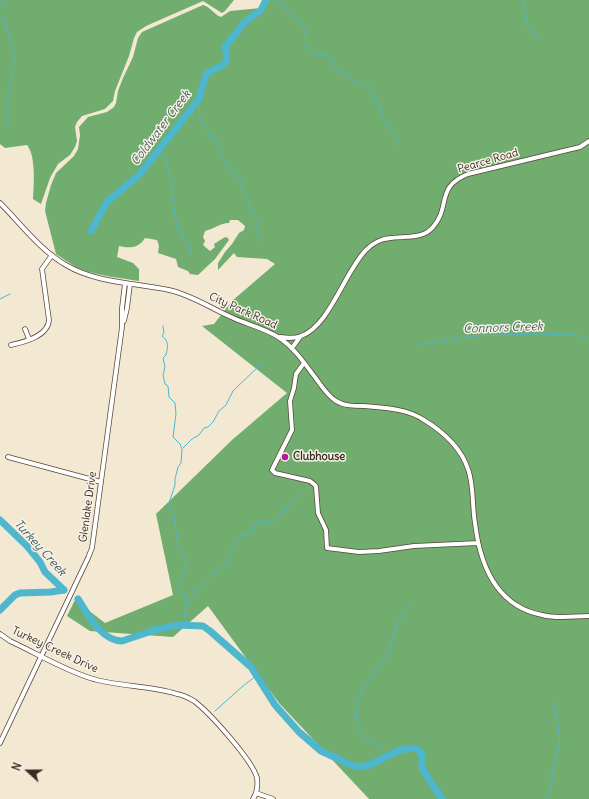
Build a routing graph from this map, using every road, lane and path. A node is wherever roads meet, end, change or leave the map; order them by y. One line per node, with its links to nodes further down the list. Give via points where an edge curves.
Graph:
1 (589, 141): 9 (street, Pearce Road, via 580,147 458,178 445,194 441,213 433,228 415,236 382,240 367,248 356,260 334,302 319,322)
2 (0, 203): 3 (street, City Park Road)
3 (52, 255): 4 (street, City Park Road, via 66,266); 10 (street, via 42,269 49,325 41,334)
4 (125, 283): 5 (street, City Park Road); 6 (street, Glenlake Drive)
5 (130, 284): 6 (street, Glenlake Drive); 8 (street, City Park Road, via 186,295)
6 (122, 327): 15 (street, Glenlake Drive)
7 (25, 329): 10 (street)
8 (279, 337): 9 (street); 12 (street, City Park Road)
9 (300, 337): 12 (street, Pearce Road)
10 (30, 339): 11 (street)
11 (11, 345)
12 (292, 348): 13 (street, City Park Road)
13 (304, 363): 16 (street, City Park Road, via 335,401 351,406 389,408 410,413 425,420 459,451 468,469); 16 (street, via 296,371 290,401 292,430 272,470 275,473 310,481 315,485 318,513 326,530 327,548 354,552)
14 (8, 457): 15 (street)
15 (101, 482): 19 (street, Glenlake Drive, via 94,536 88,558)
16 (478, 543): 17 (street, City Park Road, via 485,567 493,582 502,594 515,604 528,611 550,617)
17 (589, 616)
18 (0, 634): 19 (street, Turkey Creek Drive)
19 (42, 656): 20 (street, Glenlake Drive); 21 (street, Turkey Creek Drive, via 103,682 177,694 195,702 241,750 257,779)
20 (0, 743)
21 (256, 793): 22 (street, Turkey Creek Drive); 23 (street)
22 (253, 799)
23 (273, 799)

